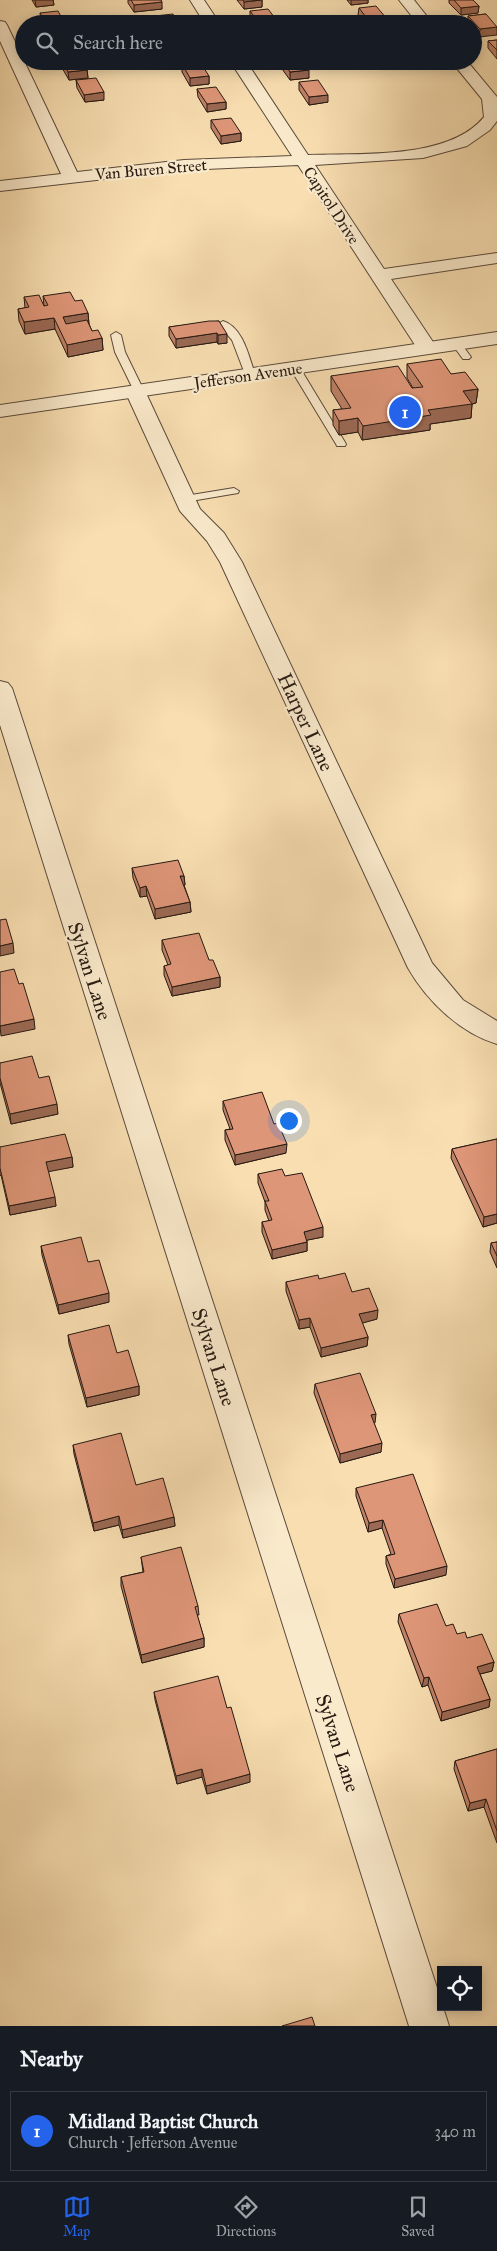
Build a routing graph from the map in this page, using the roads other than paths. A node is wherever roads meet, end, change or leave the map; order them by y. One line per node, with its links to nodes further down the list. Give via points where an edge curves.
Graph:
1 (197, 0): 3 (street)
2 (406, 0): 4 (street)
3 (207, 15)
4 (418, 15)
5 (0, 25): 6 (street)
6 (15, 57)
7 (21, 70): 11 (street)
8 (244, 70): 10 (street, Capitol Drive)
9 (467, 70): 10 (street, Van Buren Street, via 490,98 492,117 484,127 460,143 423,153)
10 (303, 160): 11 (street, Van Buren Street, via 184,165); 14 (street, Capitol Drive)
11 (71, 177): 12 (street, Van Buren Street)
12 (0, 186)
13 (497, 258): 14 (street)
14 (379, 275): 18 (street, Capitol Drive)
15 (223, 324): 20 (lane, via 236,338)
16 (116, 335): 21 (lane)
17 (497, 338): 18 (street, Jefferson Avenue, via 461,350)
18 (427, 348): 19 (street, Jefferson Avenue)
19 (295, 368): 20 (street, Jefferson Avenue); 23 (lane)
20 (250, 374): 21 (street, Jefferson Avenue)
21 (137, 391): 22 (street, Jefferson Avenue); 25 (street, Harper Lane)
22 (0, 412)
23 (337, 442)
24 (234, 491): 25 (lane)
25 (185, 498): 27 (street, Harper Lane, via 232,562 421,968 453,1007)
26 (0, 688): 28 (street, Sylvan Lane)
27 (497, 1034)
28 (429, 2026)

